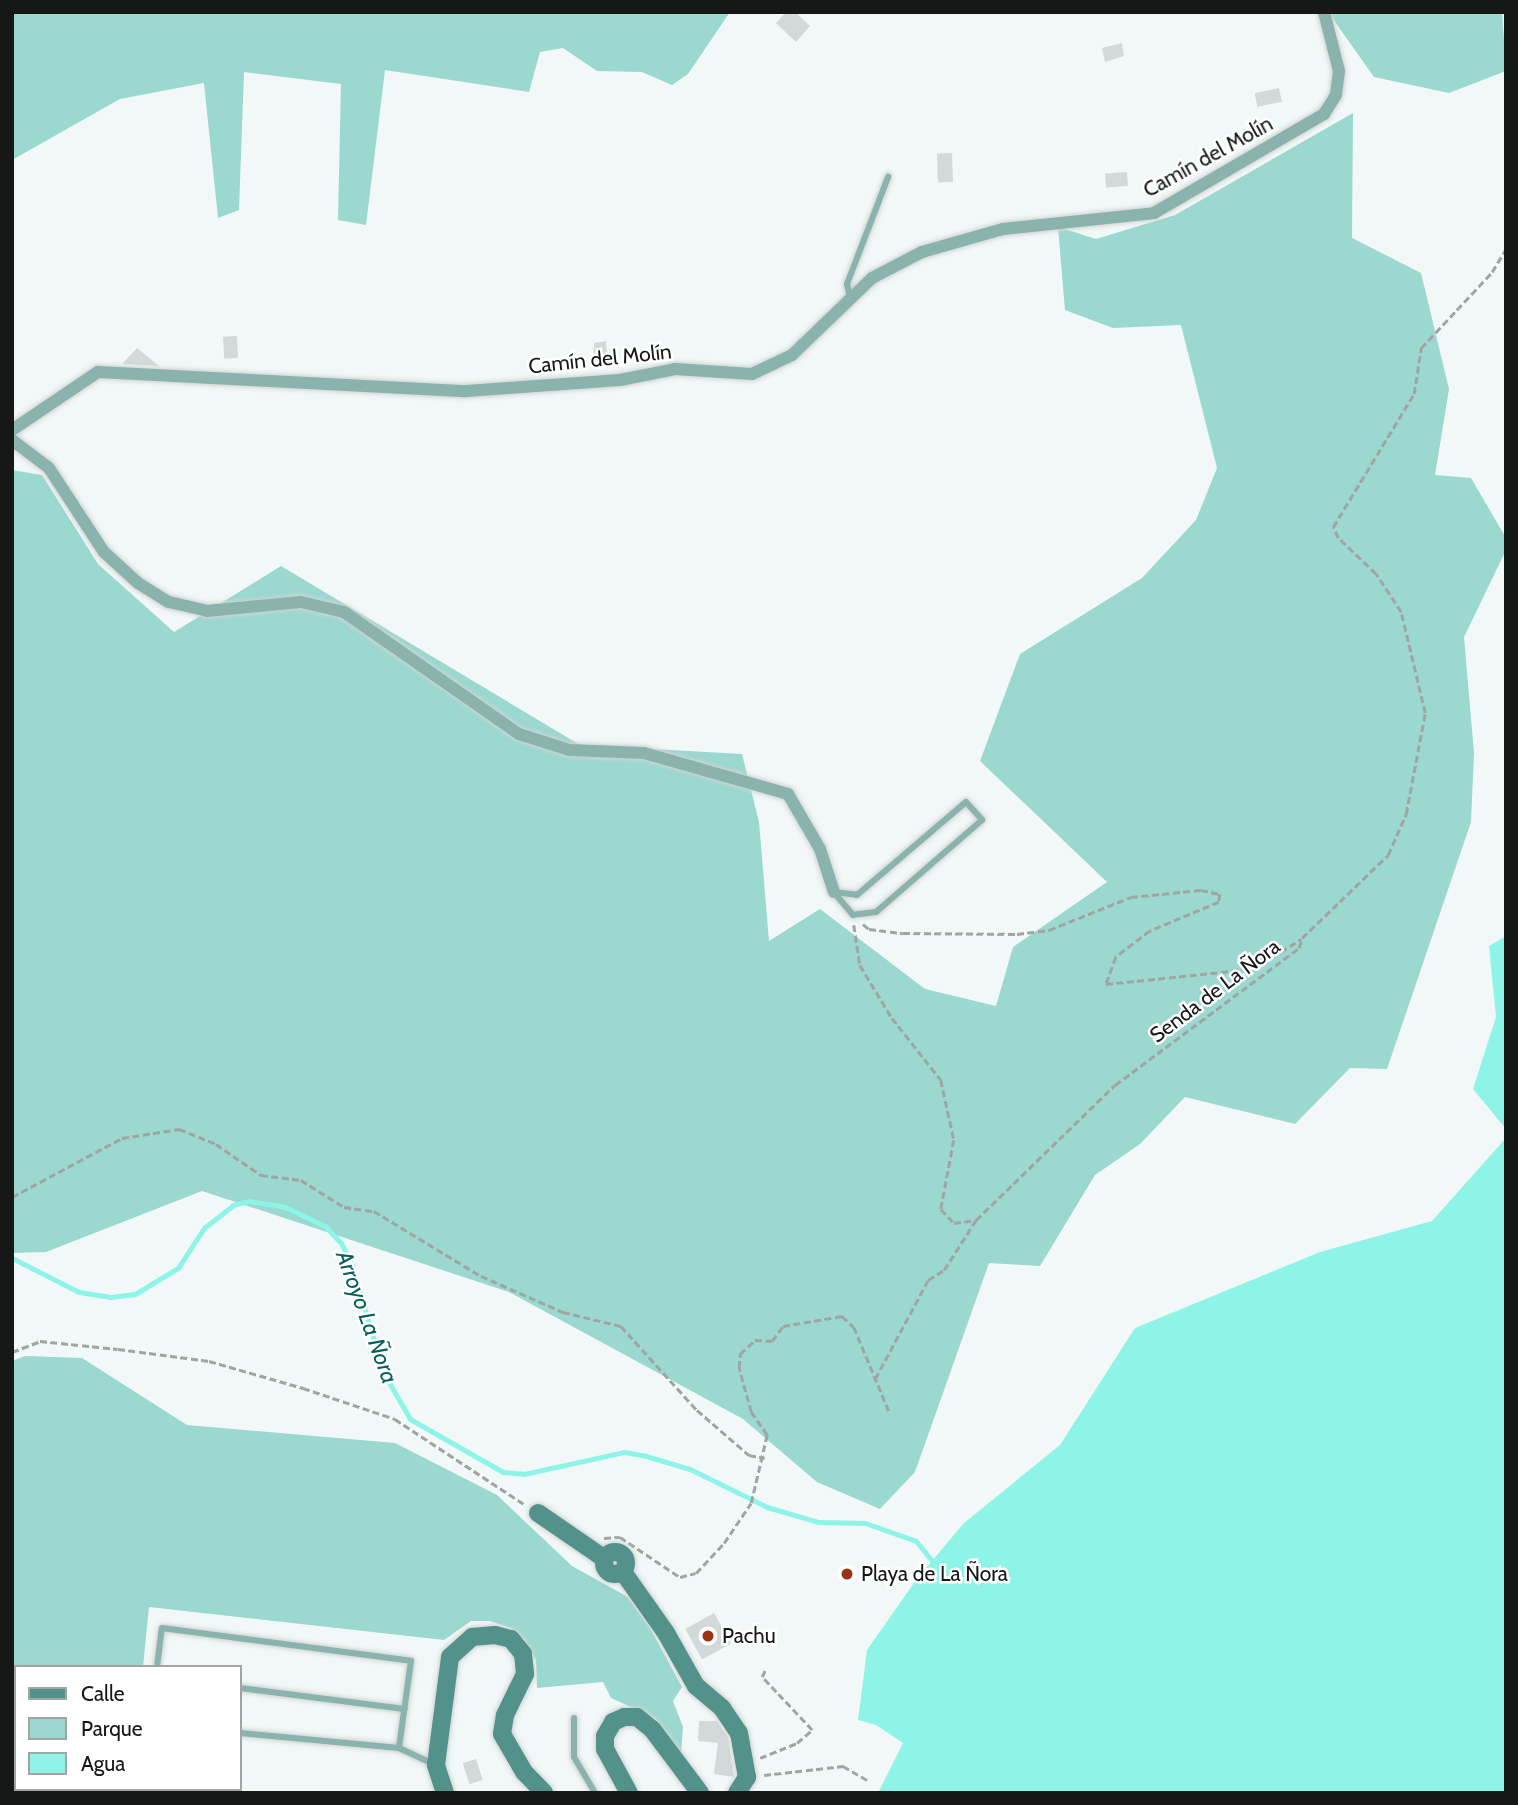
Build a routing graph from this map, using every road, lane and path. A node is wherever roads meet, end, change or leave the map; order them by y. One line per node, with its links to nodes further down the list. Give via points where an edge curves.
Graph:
1 (1324, 12): 4 (street, Camín del Molín, via 1339,71 1336,94 1324,114 1154,213 1003,229 922,252 872,278)
2 (888, 177): 4 (lane, via 847,284)
3 (1506, 249): 9 (path, Senda de La Ñora, via 1492,272 1421,348 1414,394 1333,527 1338,538 1376,574 1401,612 1425,713 1406,814 1388,855)
4 (850, 298): 5 (street, Camín del Molín, via 792,355 752,374 675,369 620,380 466,391 98,372)
5 (12, 430)
6 (12, 440): 7 (street, via 49,467 104,552 138,583 169,602 207,611 301,602 344,612 519,734 569,750 644,753 788,794 820,849)
7 (834, 892): 8 (lane); 8 (lane, via 858,895 966,802 982,821 876,912)
8 (853, 915): 9 (path, via 869,929 1017,934 1049,930 1139,895 1201,890 1220,894 1219,902 1150,931 1116,957 1106,984 1231,971 1264,963); 11 (path, via 860,965 892,1017 941,1080 954,1140 941,1209 954,1223)
9 (1302, 938): 11 (path, Senda de La Ñora, via 1299,948 1115,1085)
10 (12, 1197): 15 (path, via 122,1138 178,1129 216,1144 261,1175 301,1180 337,1204 374,1211 481,1276 563,1312 621,1326 696,1409 749,1455)
11 (976, 1220): 13 (path, Senda de La Ñora, via 944,1270 928,1280)
12 (12, 1352): 16 (path, via 40,1341 118,1349 209,1361 303,1388 395,1419)
13 (875, 1379): 14 (path); 15 (path, via 855,1327 842,1316 783,1325 772,1341 755,1340 740,1354 738,1368 751,1412 767,1435)
14 (889, 1411)
15 (765, 1458): 17 (path, via 748,1510 696,1573 680,1577 666,1571 620,1537)
16 (538, 1513): 17 (street)
17 (573, 1536): 26 (street, via 605,1559 609,1572 623,1572 696,1686 733,1724)
18 (157, 1665): 21 (lane, via 162,1628 411,1661)
19 (766, 1668): 26 (path, via 762,1677 812,1730)
20 (242, 1688): 21 (lane)
21 (405, 1709): 24 (lane)
22 (574, 1718): 30 (lane, via 574,1757)
23 (242, 1733): 24 (lane)
24 (400, 1748): 25 (lane)
25 (436, 1765): 28 (street); 29 (street, via 450,1657 472,1637 511,1639 523,1654 525,1674 505,1715 502,1734 524,1772)
26 (747, 1769): 27 (path, via 843,1766); 33 (street)
27 (867, 1780)
28 (445, 1793)
29 (544, 1793)
30 (595, 1793)
31 (629, 1793): 32 (street, via 606,1749 605,1736 613,1722 624,1717 637,1717 652,1729)
32 (700, 1793)
33 (737, 1793)

